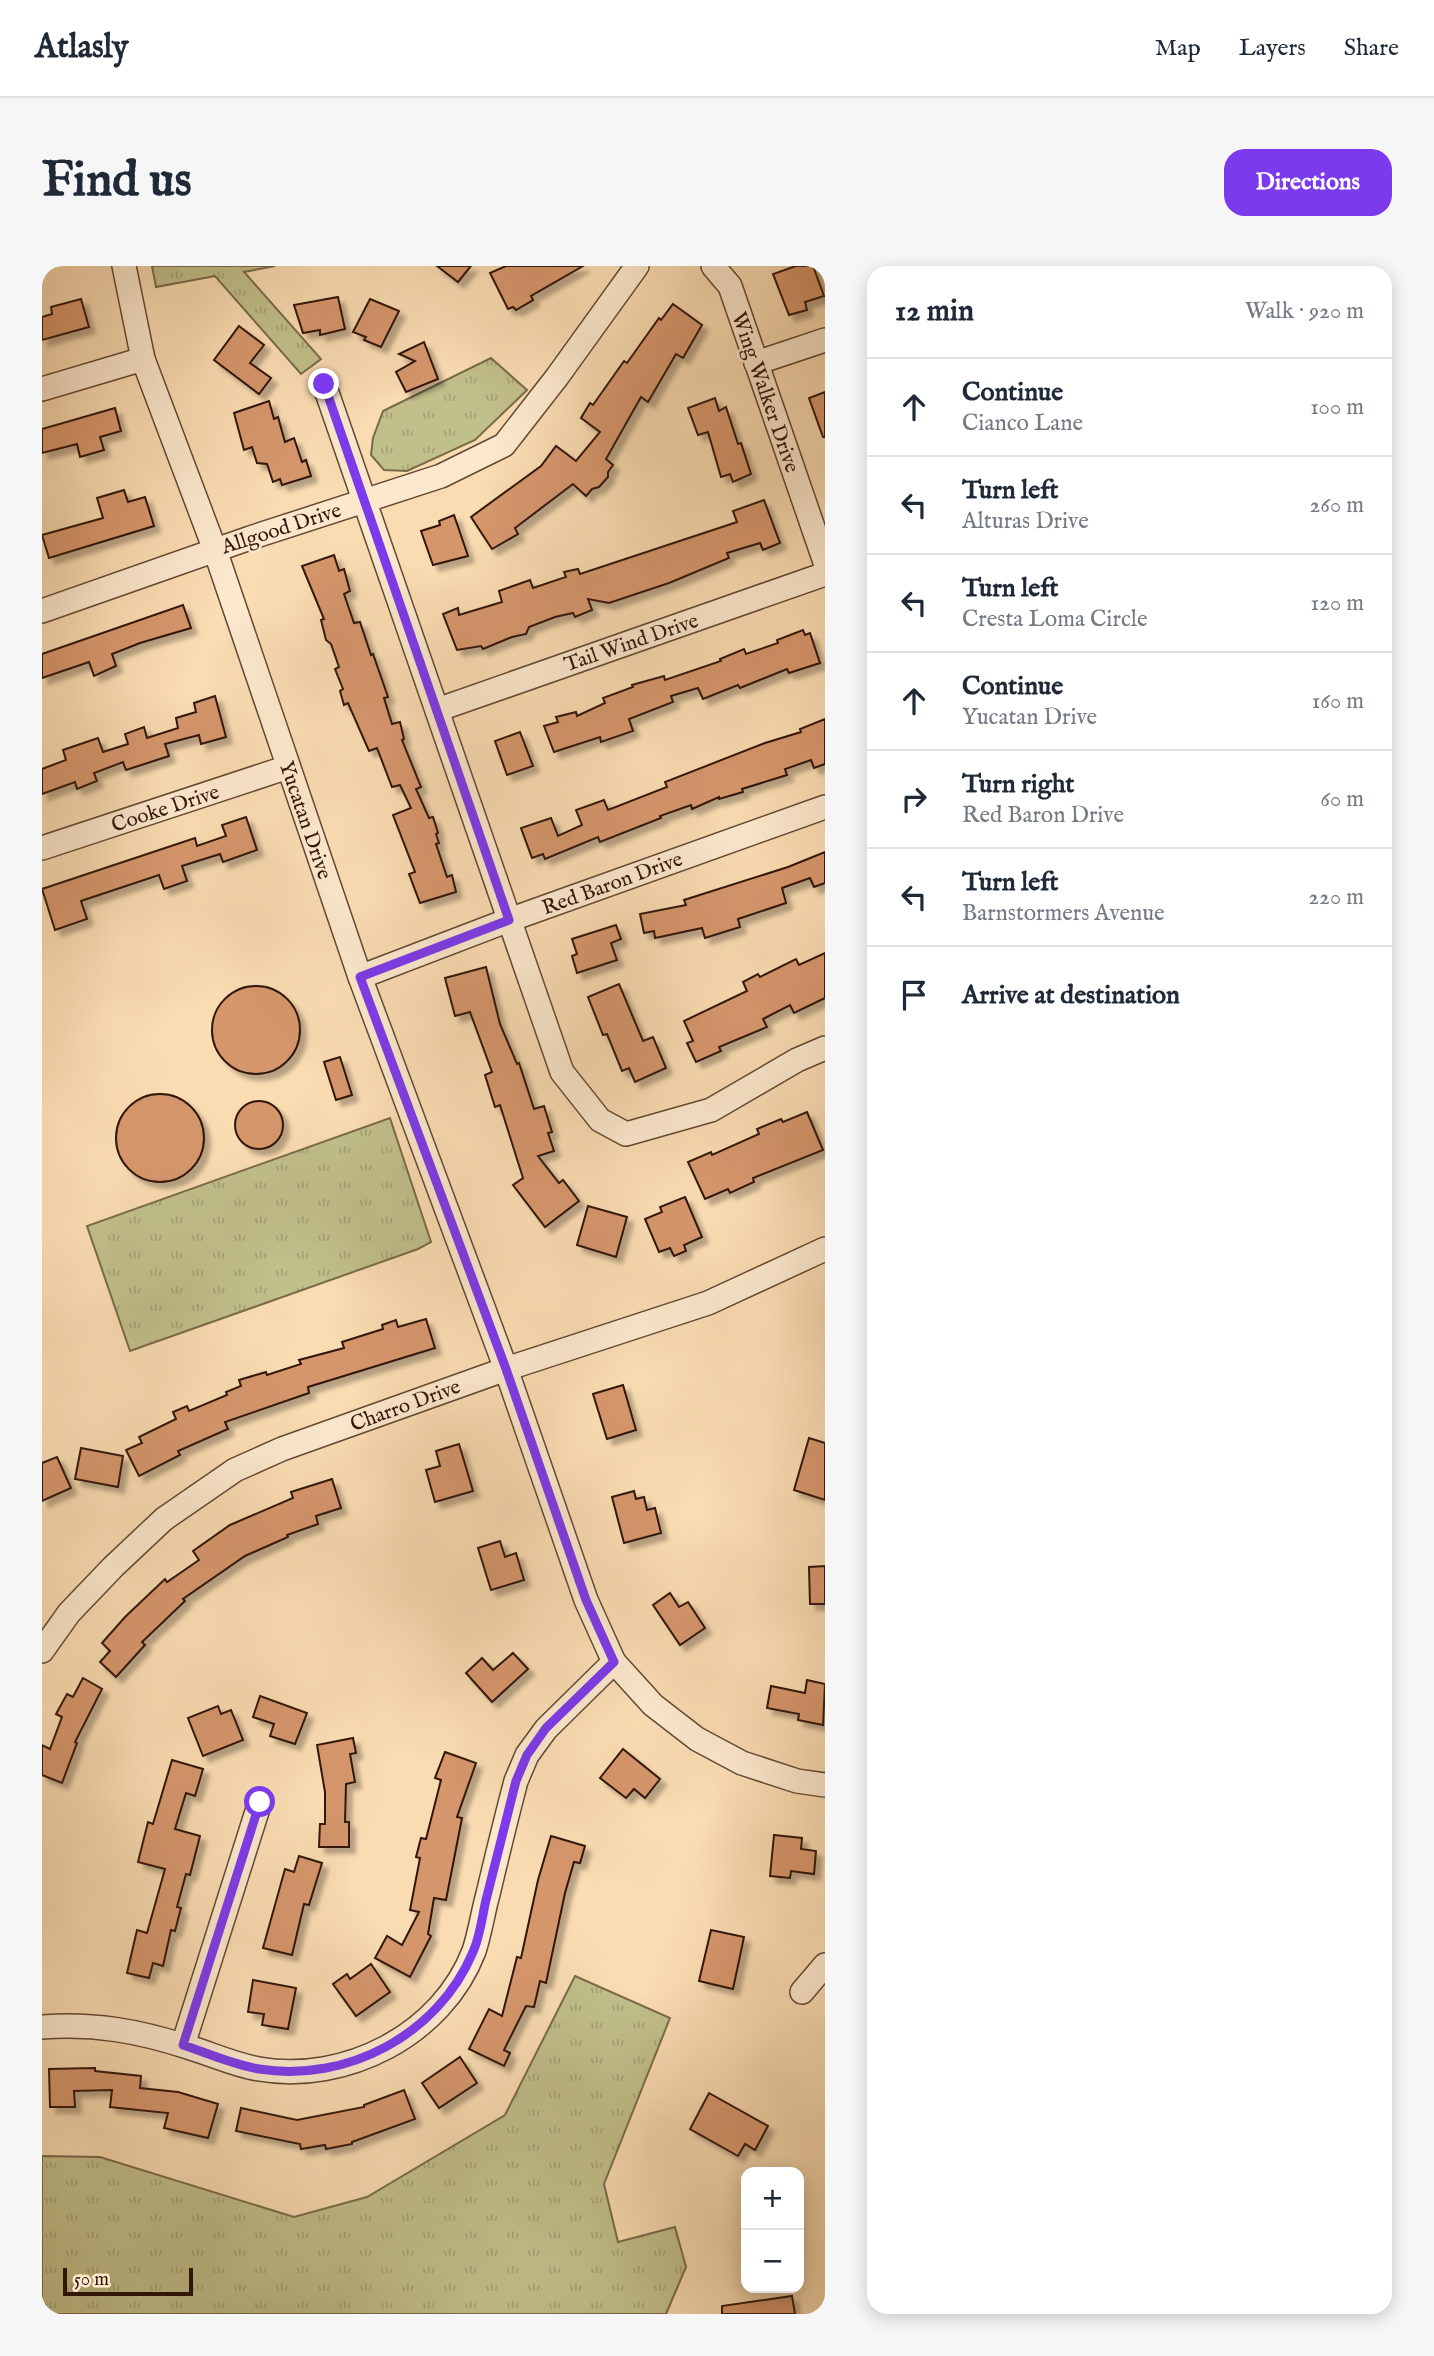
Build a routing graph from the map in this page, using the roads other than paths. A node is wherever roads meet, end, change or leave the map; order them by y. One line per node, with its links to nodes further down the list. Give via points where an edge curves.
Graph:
1 (124, 266): 5 (street, Yucatan Drive)
2 (638, 266): 9 (street, Allgood Drive, via 504,445 442,476)
3 (713, 266): 6 (street, Wing Walker Drive, via 730,286)
4 (825, 340): 6 (street)
5 (144, 359): 8 (street); 10 (street, Yucatan Drive)
6 (756, 363): 11 (street, Wing Walker Drive)
7 (324, 384): 9 (street)
8 (42, 389)
9 (365, 500): 10 (street, Allgood Drive); 14 (street)
10 (215, 550): 13 (street, Allgood Drive); 15 (street, Yucatan Drive)
11 (825, 562)
12 (825, 574): 14 (street, Tail Wind Drive)
13 (42, 611)
14 (437, 710): 18 (street)
15 (288, 768): 17 (street, Cooke Drive); 19 (street, Yucatan Drive)
16 (825, 807): 18 (street, Red Baron Drive)
17 (42, 848)
18 (509, 920): 19 (street, Red Baron Drive); 20 (street, via 562,1072 600,1120 626,1134 710,1110)
19 (360, 977): 22 (street, Yucatan Drive)
20 (825, 1048)
21 (825, 1249): 22 (street, Charro Drive, via 708,1303)
22 (506, 1369): 23 (street, Charro Drive, via 235,1470 164,1519 69,1613); 24 (street, Yucatan Drive, via 586,1600)
23 (42, 1651)
24 (614, 1662): 25 (street, Yucatan Drive, via 653,1705 697,1739 742,1763); 30 (street, via 546,1728 527,1755 516,1781 473,1951 455,1985 430,2016 366,2058 327,2070 258,2069)
25 (825, 1785)
26 (260, 1802): 30 (street)
27 (825, 1965): 28 (street)
28 (802, 1992)
29 (42, 2027): 30 (street, via 117,2028)
30 (183, 2045)

